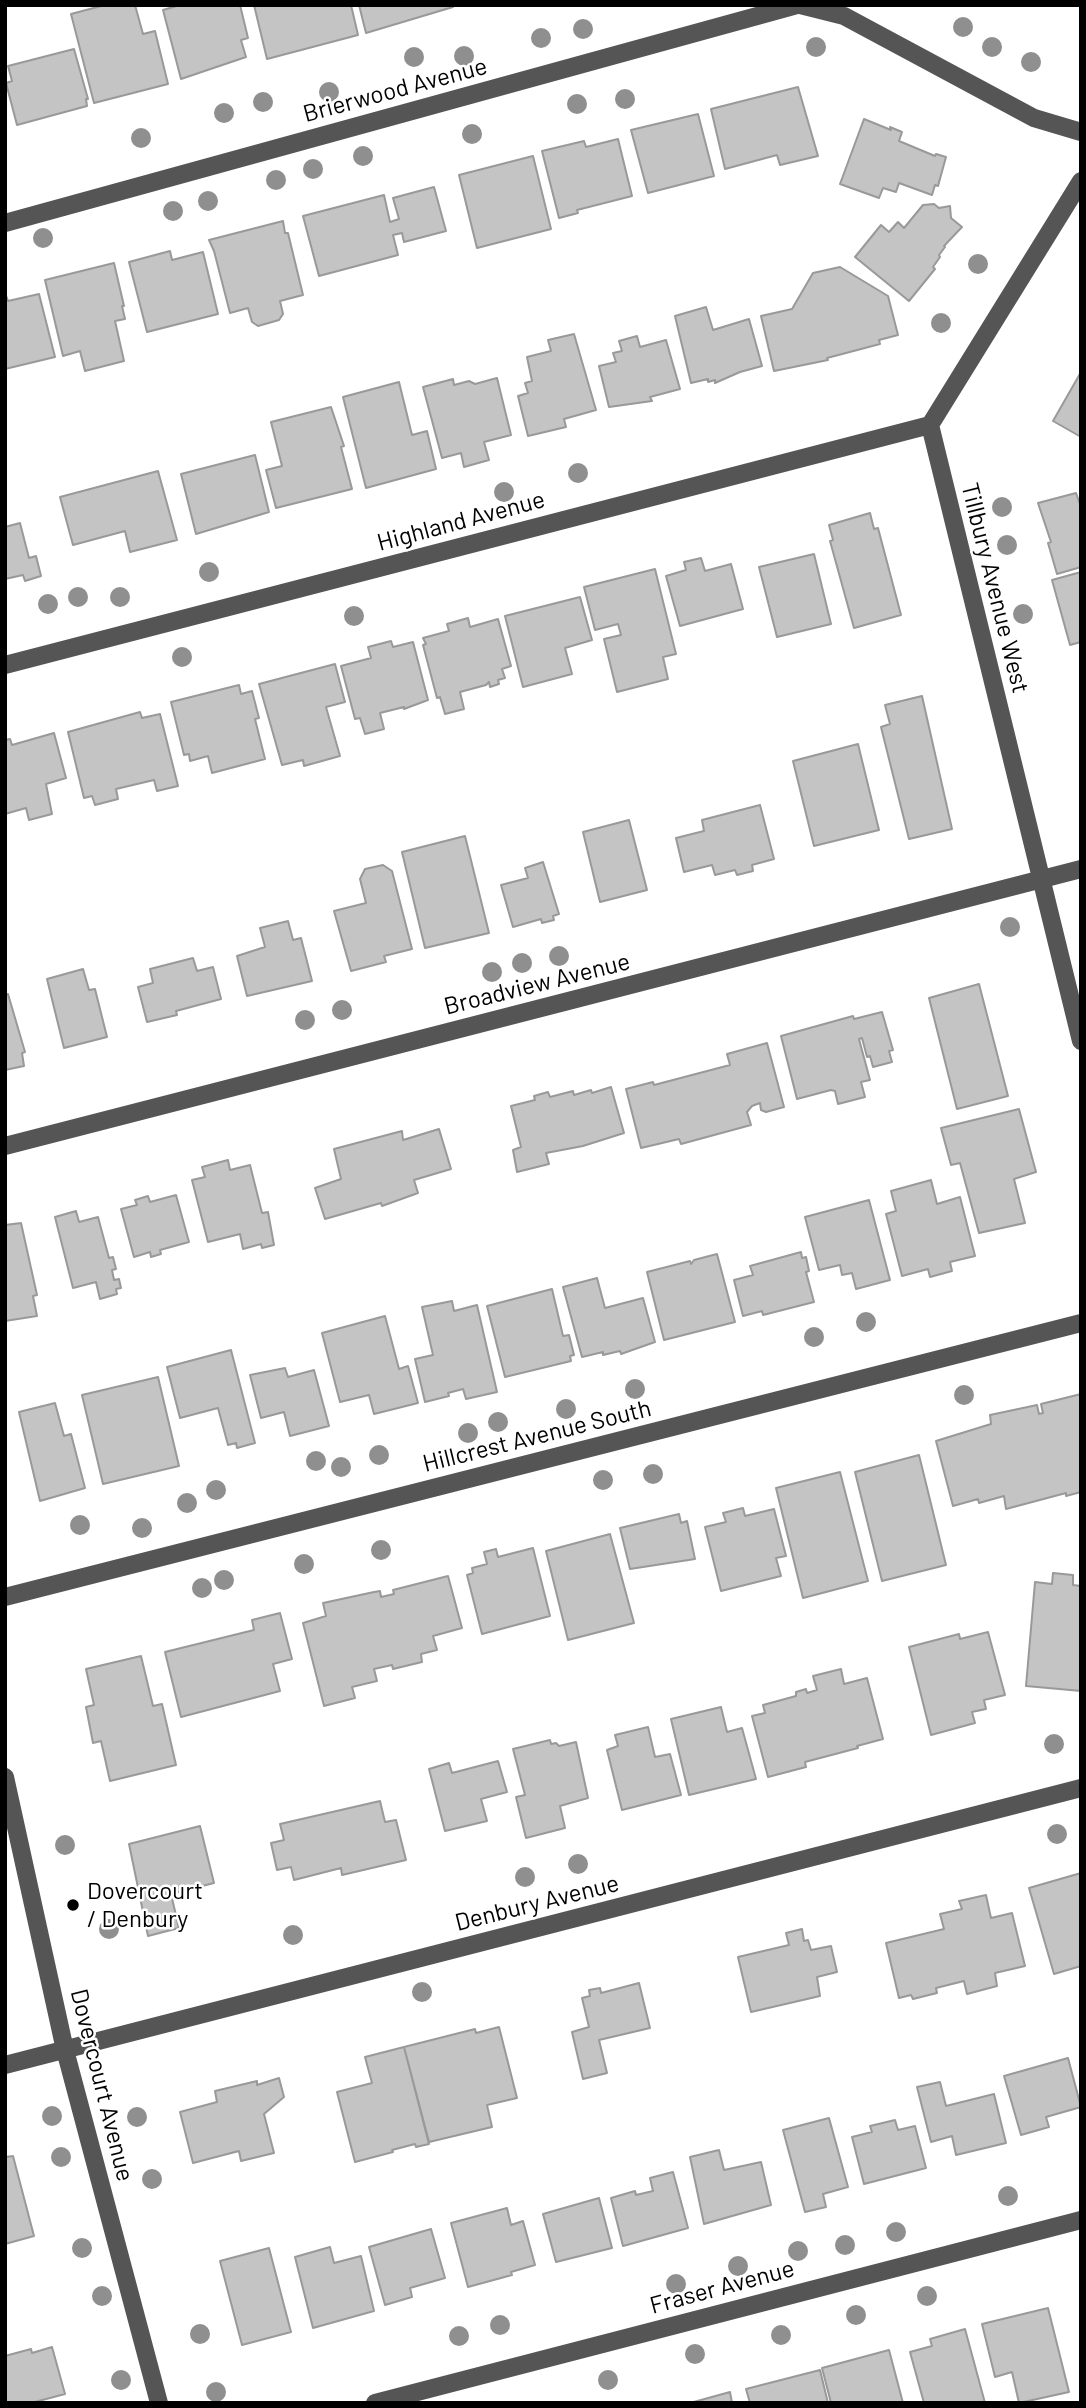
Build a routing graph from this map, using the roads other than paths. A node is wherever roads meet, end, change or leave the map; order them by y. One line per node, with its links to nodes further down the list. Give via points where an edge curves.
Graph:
1 (799, 5): 2 (street, Brierwood Avenue, via 844,16 1034,118); 4 (street, Brierwood Avenue)
2 (1081, 132)
3 (1081, 181): 5 (street)
4 (5, 223)
5 (930, 425): 6 (street, Highland Avenue); 8 (street, Tillbury Avenue West)
6 (5, 665)
7 (1081, 869): 8 (street, Broadview Avenue)
8 (1040, 880): 9 (street, Tillbury Avenue West); 10 (street, Broadview Avenue)
9 (1081, 1041)
10 (5, 1146)
11 (1081, 1323): 12 (street, Hillcrest Avenue South)
12 (5, 1597)
13 (5, 1777): 15 (street, Dovercourt Avenue)
14 (1081, 1788): 15 (street, Denbury Avenue)
15 (65, 2049): 16 (street, Denbury Avenue); 18 (street, Dovercourt Avenue)
16 (5, 2065)
17 (1081, 2220): 19 (street, Fraser Avenue)
18 (159, 2403)
19 (375, 2403)

